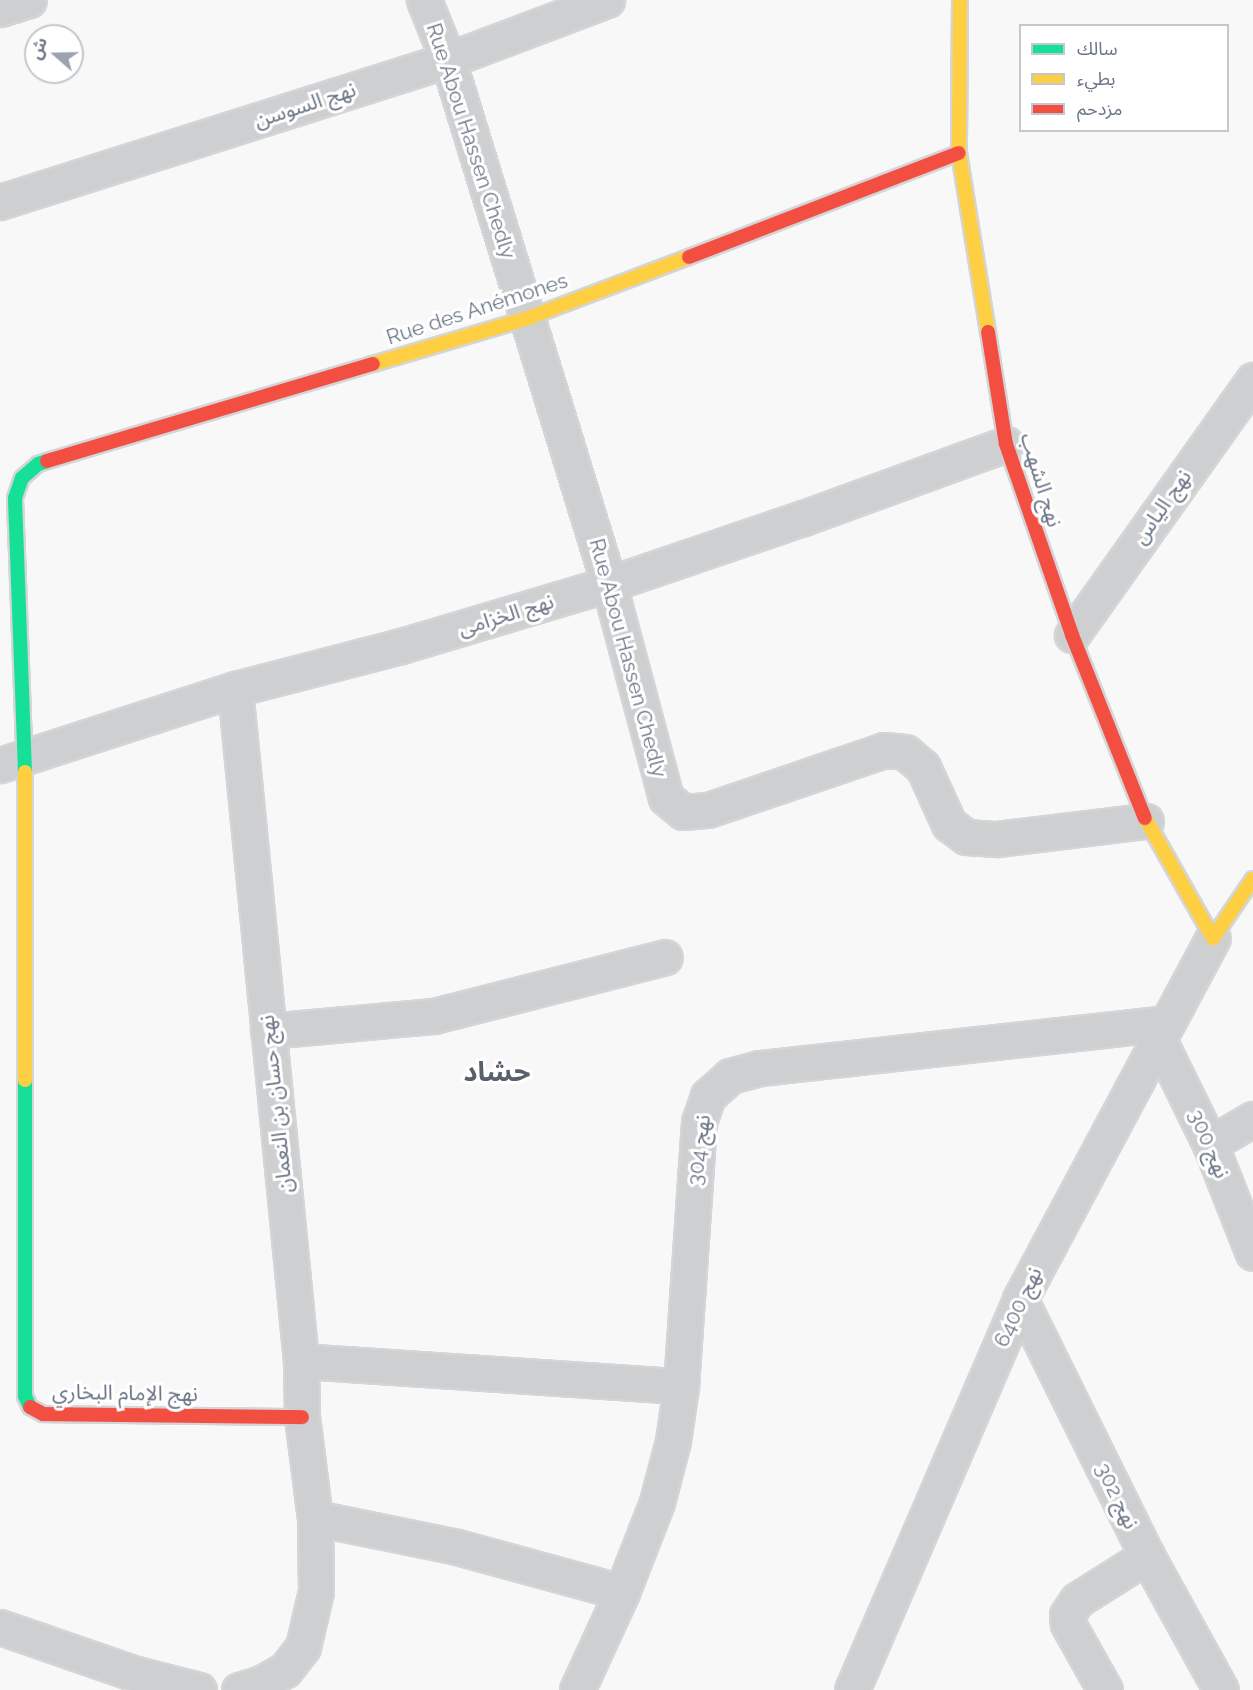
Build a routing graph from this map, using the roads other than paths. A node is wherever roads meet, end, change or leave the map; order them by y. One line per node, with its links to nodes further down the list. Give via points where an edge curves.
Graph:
1 (29, 0): 5 (street)
2 (424, 0): 6 (street, Rue Abou Hassen Chedly)
3 (607, 0): 6 (street, نهج السوسن)
4 (960, 0): 7 (street, نهج الشهب)
5 (0, 9)
6 (448, 60): 8 (street, نهج السوسن); 9 (street, Rue Abou Hassen Chedly)
7 (959, 153): 9 (street, Rue des Anémones); 11 (street, نهج الشهب)
8 (0, 202)
9 (528, 318): 12 (street, Rue des Anémones, via 38,464 22,478); 13 (street, Rue Abou Hassen Chedly)
10 (1253, 380): 14 (street, نهج الياس)
11 (1006, 444): 13 (street, نهج الخزامى); 14 (street, نهج الشهب)
12 (15, 498): 16 (street, نهج الإمام البخاري)
13 (609, 584): 15 (street, نهج الخزامى, via 401,646); 17 (street, Rue Abou Hassen Chedly, via 666,798 683,812 708,810 884,750 905,752 923,767 949,824 966,837 997,839)
14 (1072, 635): 17 (street, نهج الشهب)
15 (235, 689): 16 (street, نهج الخزامى); 21 (street, نهج حسان بن النعمان)
16 (13, 762): 29 (street, نهج الإمام البخاري, via 25,1396 31,1408 43,1414)
17 (1146, 821): 19 (street, نهج الشهب)
18 (1253, 879): 19 (street)
19 (1213, 938): 22 (street, نهج 6400)
20 (665, 957): 21 (street, via 434,1016)
21 (268, 1031): 27 (street, نهج حسان بن النعمان)
22 (1162, 1031): 24 (street, نهج 300); 26 (street, نهج 6400); 28 (street, نهج 304, via 760,1068 730,1076 708,1096 699,1122)
23 (1253, 1119): 24 (street)
24 (1210, 1144): 25 (street, نهج 300)
25 (1253, 1253)
26 (1020, 1299): 31 (street, نهج 302); 37 (street, نهج 6400)
27 (301, 1361): 28 (street); 29 (street, نهج حسان بن النعمان)
28 (681, 1386): 32 (street, نهج 304, via 673,1441 657,1502)
29 (302, 1417): 30 (street, نهج حسان بن النعمان)
30 (315, 1518): 32 (street, via 458,1547); 35 (street, نهج حسان بن النعمان, via 316,1591 303,1647 285,1670)
31 (1147, 1556): 38 (street, via 1077,1600 1067,1615 1068,1624); 39 (street, نهج 302)
32 (622, 1592): 36 (street, نهج 304)
33 (0, 1628): 34 (street, via 136,1674)
34 (199, 1690)
35 (239, 1690)
36 (577, 1690)
37 (852, 1690)
38 (1105, 1690)
39 (1221, 1690)

